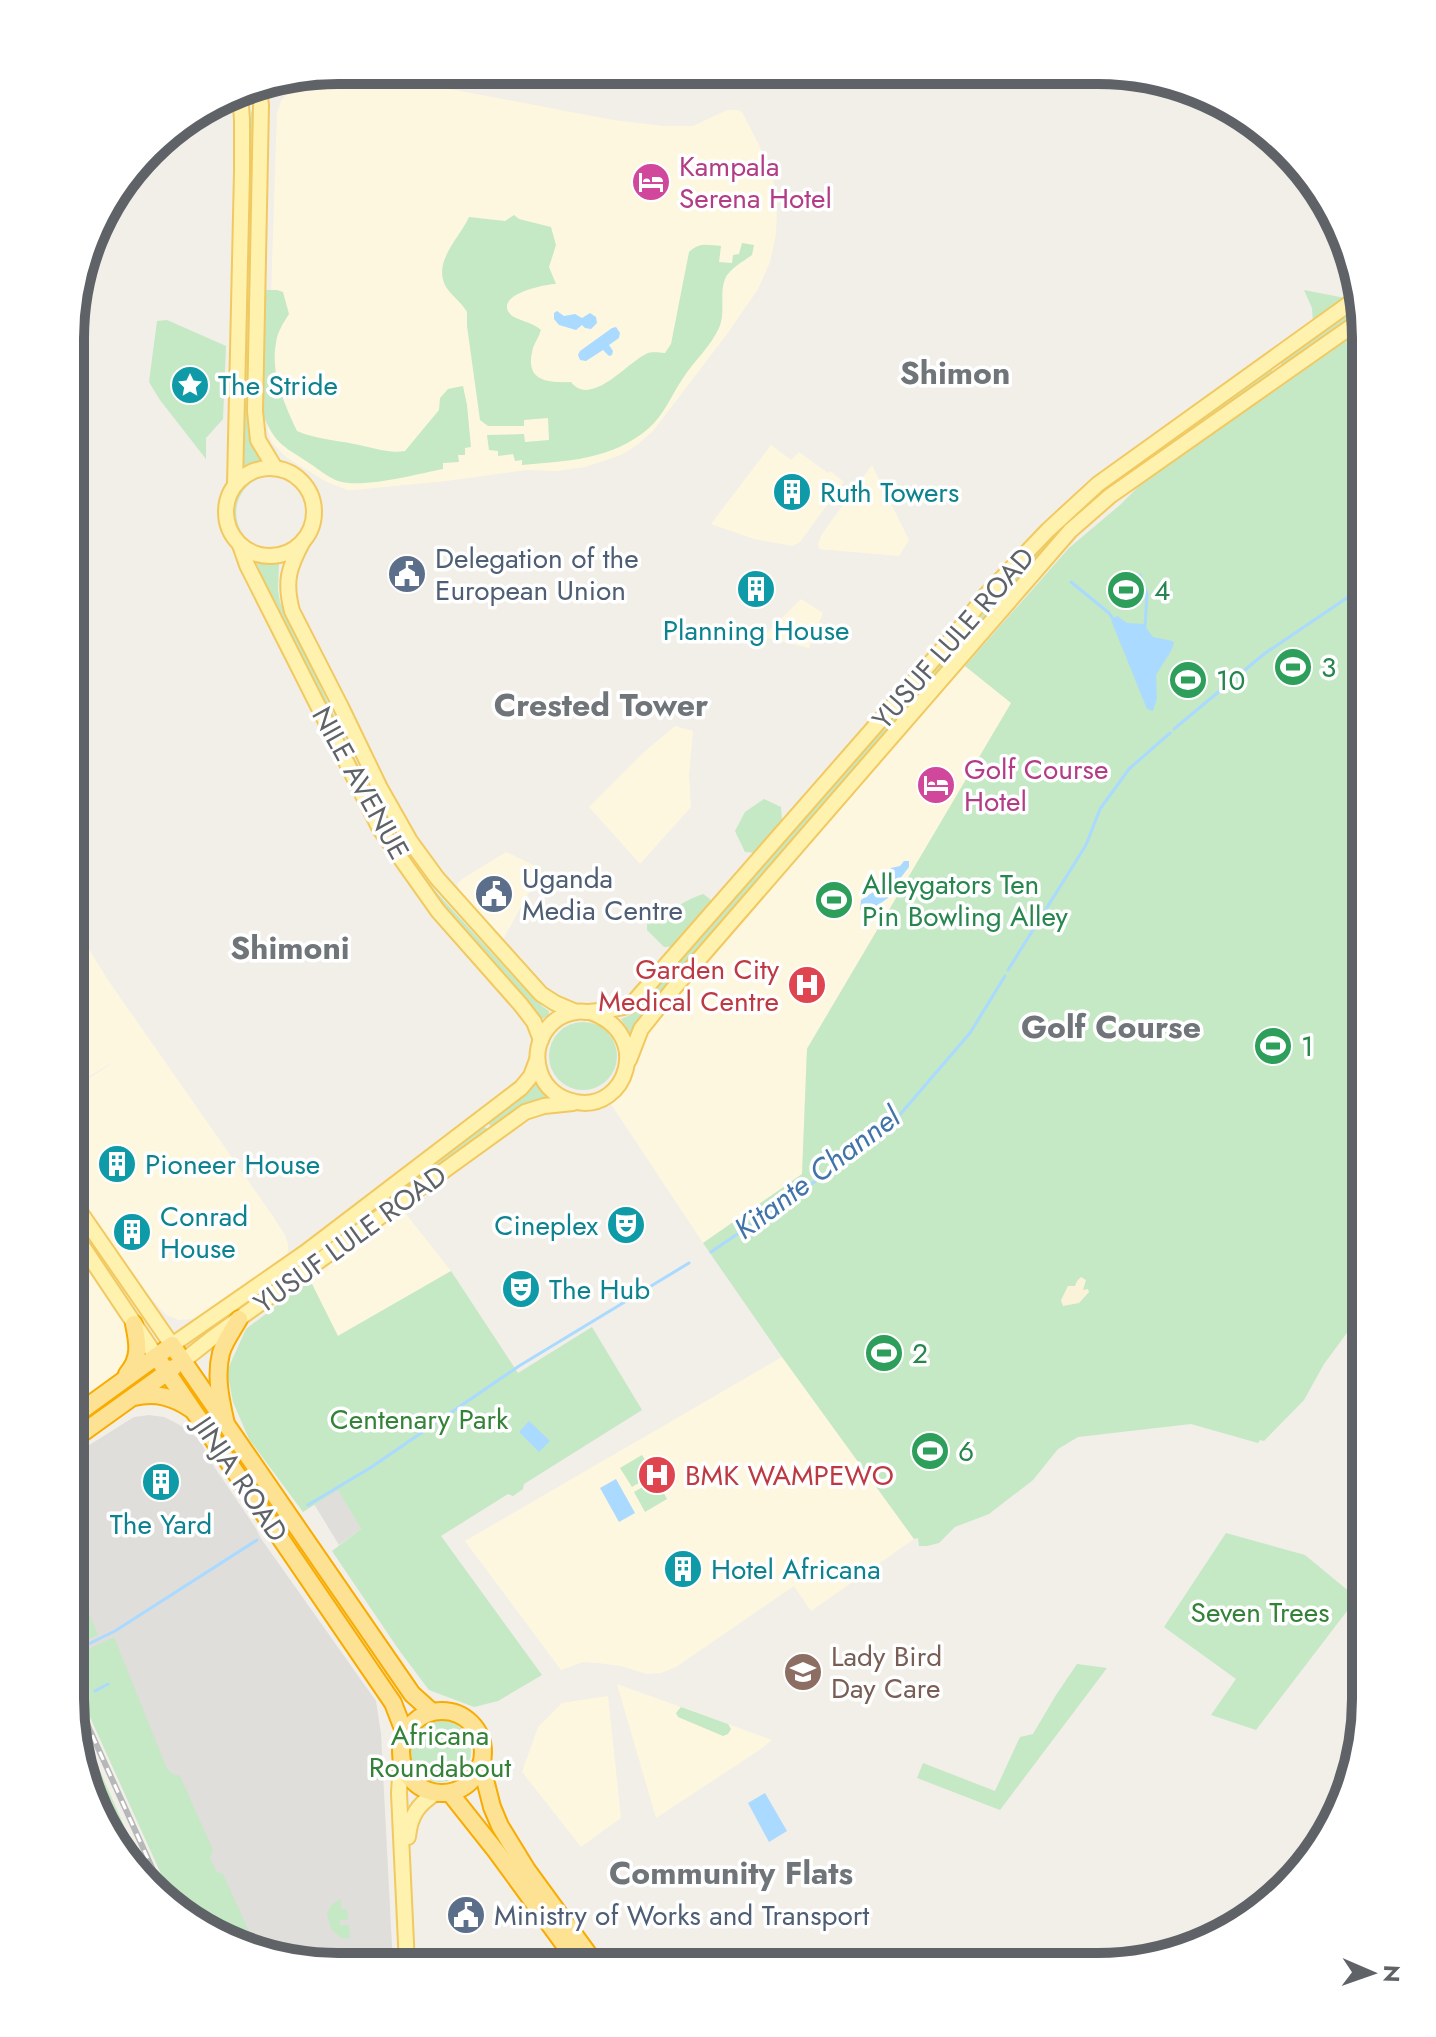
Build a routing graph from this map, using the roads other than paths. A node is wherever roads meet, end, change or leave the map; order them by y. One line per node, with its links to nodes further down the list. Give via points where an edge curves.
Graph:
1 (260, 97): 7 (main road, via 255,421 258,440)
2 (240, 103): 8 (main road)
3 (1350, 303): 5 (main road, YUSUF LULE ROAD)
4 (1351, 326): 6 (main road, YUSUF LULE ROAD)
5 (1269, 361): 6 (main road); 9 (main road, YUSUF LULE ROAD, via 1098,484)
6 (1280, 376): 10 (main road, YUSUF LULE ROAD, via 1110,496)
7 (275, 468): 8 (main road, via 256,470); 11 (main road, via 292,473 310,493 314,518)
8 (235, 485): 12 (main road, via 227,502 227,520)
9 (1060, 518): 10 (main road); 13 (main road, YUSUF LULE ROAD)
10 (1070, 531): 14 (main road, YUSUF LULE ROAD)
11 (303, 541): 12 (main road, via 290,552 273,556); 15 (main road, NILE AVENUE, via 288,577 292,611 397,820 437,878 541,994)
12 (240, 545): 16 (main road, NILE AVENUE, via 380,829 438,911 534,1022)
13 (954, 636): 14 (main road); 15 (main road, YUSUF LULE ROAD, via 639,997 631,1005)
14 (969, 646): 18 (main road, YUSUF LULE ROAD, via 674,988 641,1029)
15 (583, 1012): 16 (main road, via 552,1023); 18 (main road, via 615,1025 623,1037)
16 (541, 1040): 17 (main road)
17 (537, 1060): 19 (main road, via 549,1089); 25 (main road, YUSUF LULE ROAD, via 521,1088 306,1252)
18 (627, 1065): 19 (main road, via 623,1078 604,1098)
19 (577, 1103): 23 (main road, YUSUF LULE ROAD, via 525,1112)
20 (84, 1218): 22 (main road, JINJA ROAD)
21 (84, 1249): 24 (main road, JINJA ROAD)
22 (147, 1310): 25 (main road, via 169,1326); 26 (main road, JINJA ROAD)
23 (239, 1319): 28 (main road, YUSUF LULE ROAD); 34 (highway, via 219,1364)
24 (134, 1324): 27 (main road, JINJA ROAD); 30 (highway, via 138,1354)
25 (201, 1324): 26 (main road, YUSUF LULE ROAD)
26 (172, 1345): 27 (highway); 28 (highway, JINJA ROAD)
27 (156, 1356): 29 (highway, JINJA ROAD); 30 (highway)
28 (183, 1361): 29 (highway, YUSUF LULE ROAD); 34 (highway, JINJA ROAD)
29 (167, 1373): 31 (highway, YUSUF LULE ROAD); 33 (highway, JINJA ROAD)
30 (124, 1379): 32 (highway)
31 (133, 1398): 33 (highway, via 160,1395); 35 (highway, YUSUF LULE ROAD)
32 (84, 1409)
33 (196, 1412): 37 (highway, JINJA ROAD, via 393,1703)
34 (226, 1424): 36 (highway, JINJA ROAD, via 412,1694)
35 (84, 1432)
36 (432, 1712): 37 (highway); 39 (highway, via 460,1715 470,1723 482,1746)
37 (405, 1734): 38 (highway)
38 (401, 1760): 40 (highway, via 413,1782); 41 (main road)
39 (481, 1764): 40 (highway, via 464,1787); 44 (highway, via 500,1826)
40 (443, 1793): 42 (main road, via 423,1803 409,1824); 43 (highway, via 496,1851)
41 (406, 1953)
42 (414, 1953)
43 (571, 1953)
44 (588, 1953)

